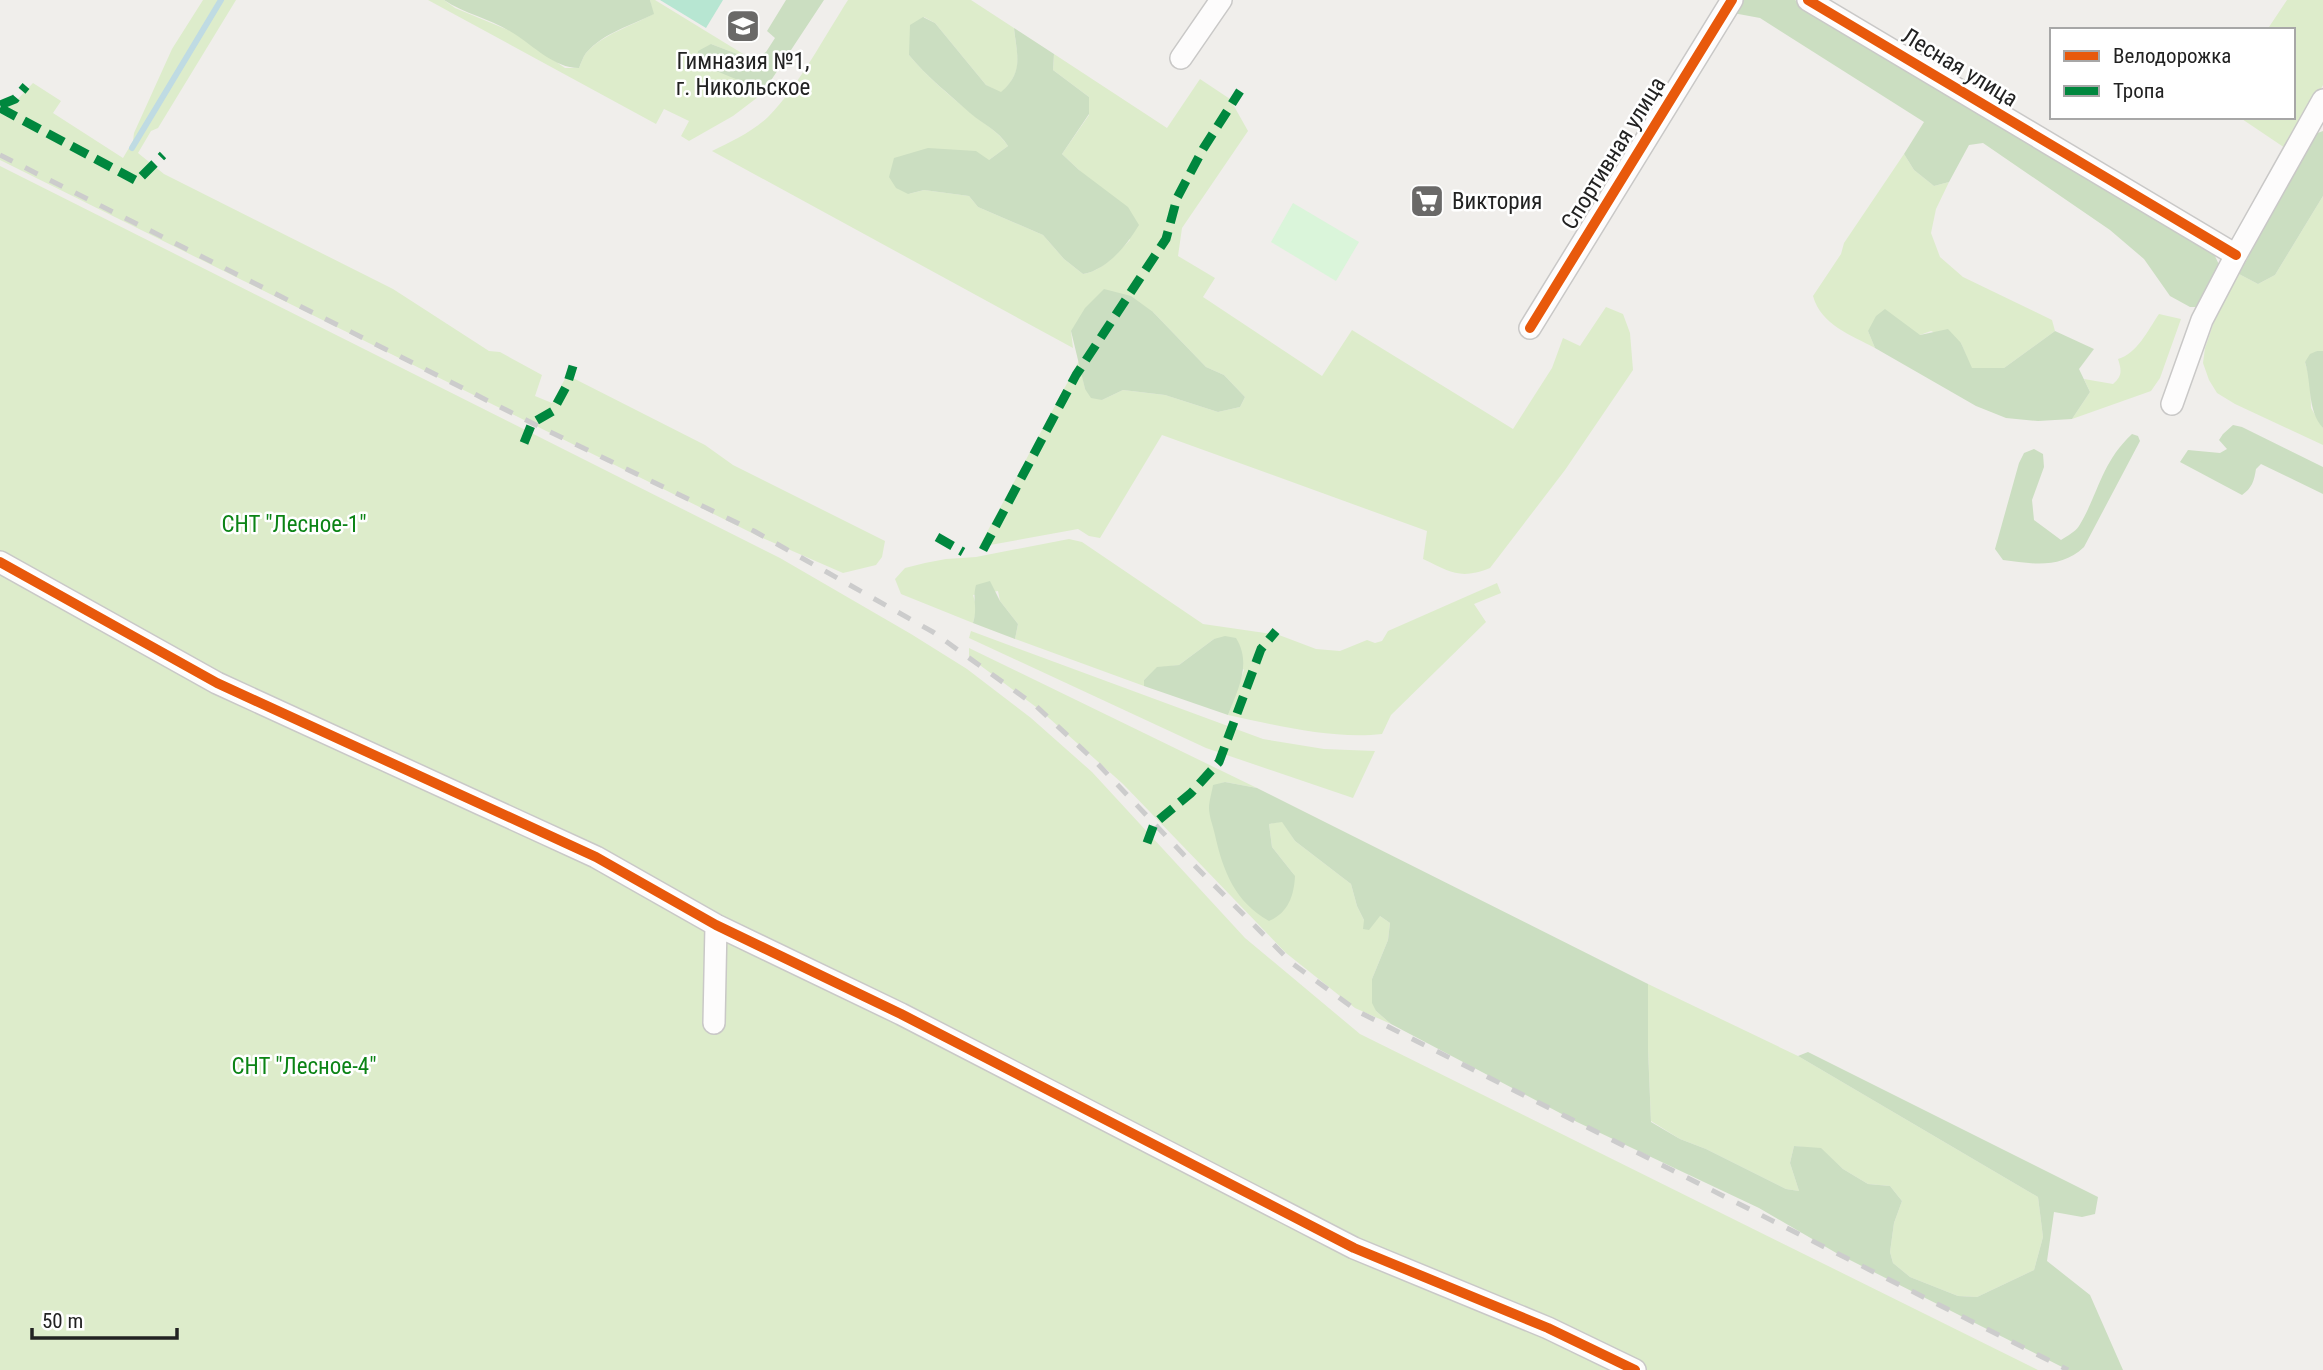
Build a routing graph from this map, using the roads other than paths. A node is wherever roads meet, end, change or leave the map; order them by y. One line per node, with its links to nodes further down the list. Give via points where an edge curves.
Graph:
1 (1221, 0): 4 (street)
2 (1732, 0): 7 (street, Спортивная улица)
3 (1808, 0): 6 (street, Лесная улица)
4 (1181, 58)
5 (2323, 100): 6 (street)
6 (2236, 255): 8 (street, via 2202,320)
7 (1530, 328)
8 (2172, 404)
9 (0, 562): 10 (street, via 217,683 596,857)
10 (716, 925): 11 (street); 12 (street, via 901,1014 1354,1248 1548,1328)
11 (714, 1023)
12 (1634, 1370)

